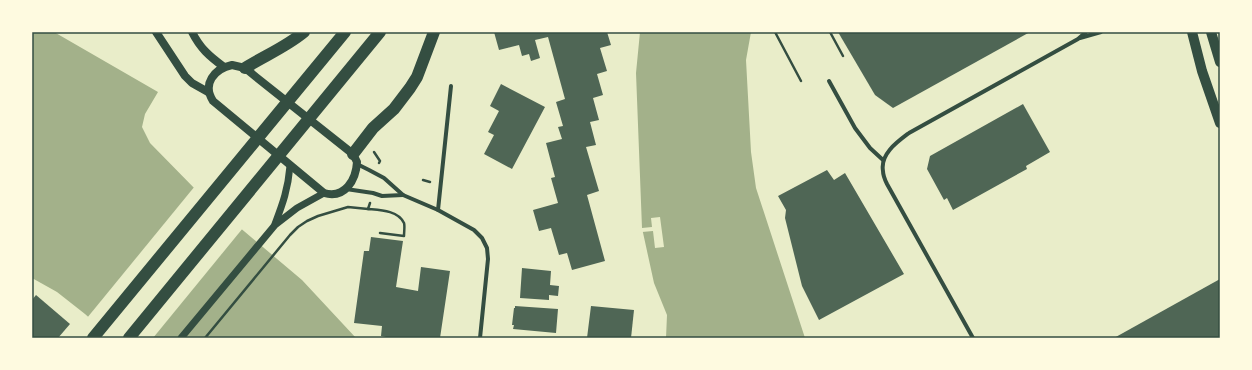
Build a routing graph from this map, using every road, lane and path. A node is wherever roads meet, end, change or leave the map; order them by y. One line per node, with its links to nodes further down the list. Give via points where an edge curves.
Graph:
1 (156, 32): 21 (main road, via 185,76)
2 (192, 32): 16 (main road, via 205,52)
3 (304, 32): 17 (highway)
4 (345, 32): 34 (highway)
5 (380, 32): 35 (highway)
6 (434, 32): 23 (highway, via 417,77 394,108 373,128)
7 (775, 32): 18 (path)
8 (830, 32): 14 (path)
9 (1086, 32): 13 (street)
10 (1101, 32): 13 (street)
11 (1192, 32): 22 (main road)
12 (1212, 32): 15 (main road)
13 (1078, 39): 24 (street, via 909,133 893,145)
14 (843, 56)
15 (1220, 62)
16 (224, 67): 17 (main road, via 232,65); 21 (main road, via 216,71 211,78)
17 (245, 68): 23 (main road)
18 (802, 81)
19 (829, 81): 24 (street, via 855,128 870,148)
20 (451, 86): 31 (street)
21 (208, 92): 25 (main road, via 216,106)
22 (1220, 123)
23 (355, 159): 26 (main road, via 355,174); 28 (street, via 384,178)
24 (884, 160): 39 (street, via 882,171 887,184)
25 (290, 166): 27 (main road); 32 (street, via 284,202)
26 (346, 189): 27 (main road, via 336,195); 28 (street, via 382,196)
27 (324, 193): 32 (street, via 297,208)
28 (403, 195): 31 (street)
29 (370, 204): 30 (path)
30 (368, 209): 33 (path, via 389,211 404,223 404,236); 37 (path, via 348,207 318,216 298,227)
31 (438, 210): 38 (street, via 474,230 487,248)
32 (275, 225): 36 (street)
33 (380, 233)
34 (93, 338)
35 (129, 338)
36 (181, 338)
37 (205, 338)
38 (480, 338)
39 (973, 338)

